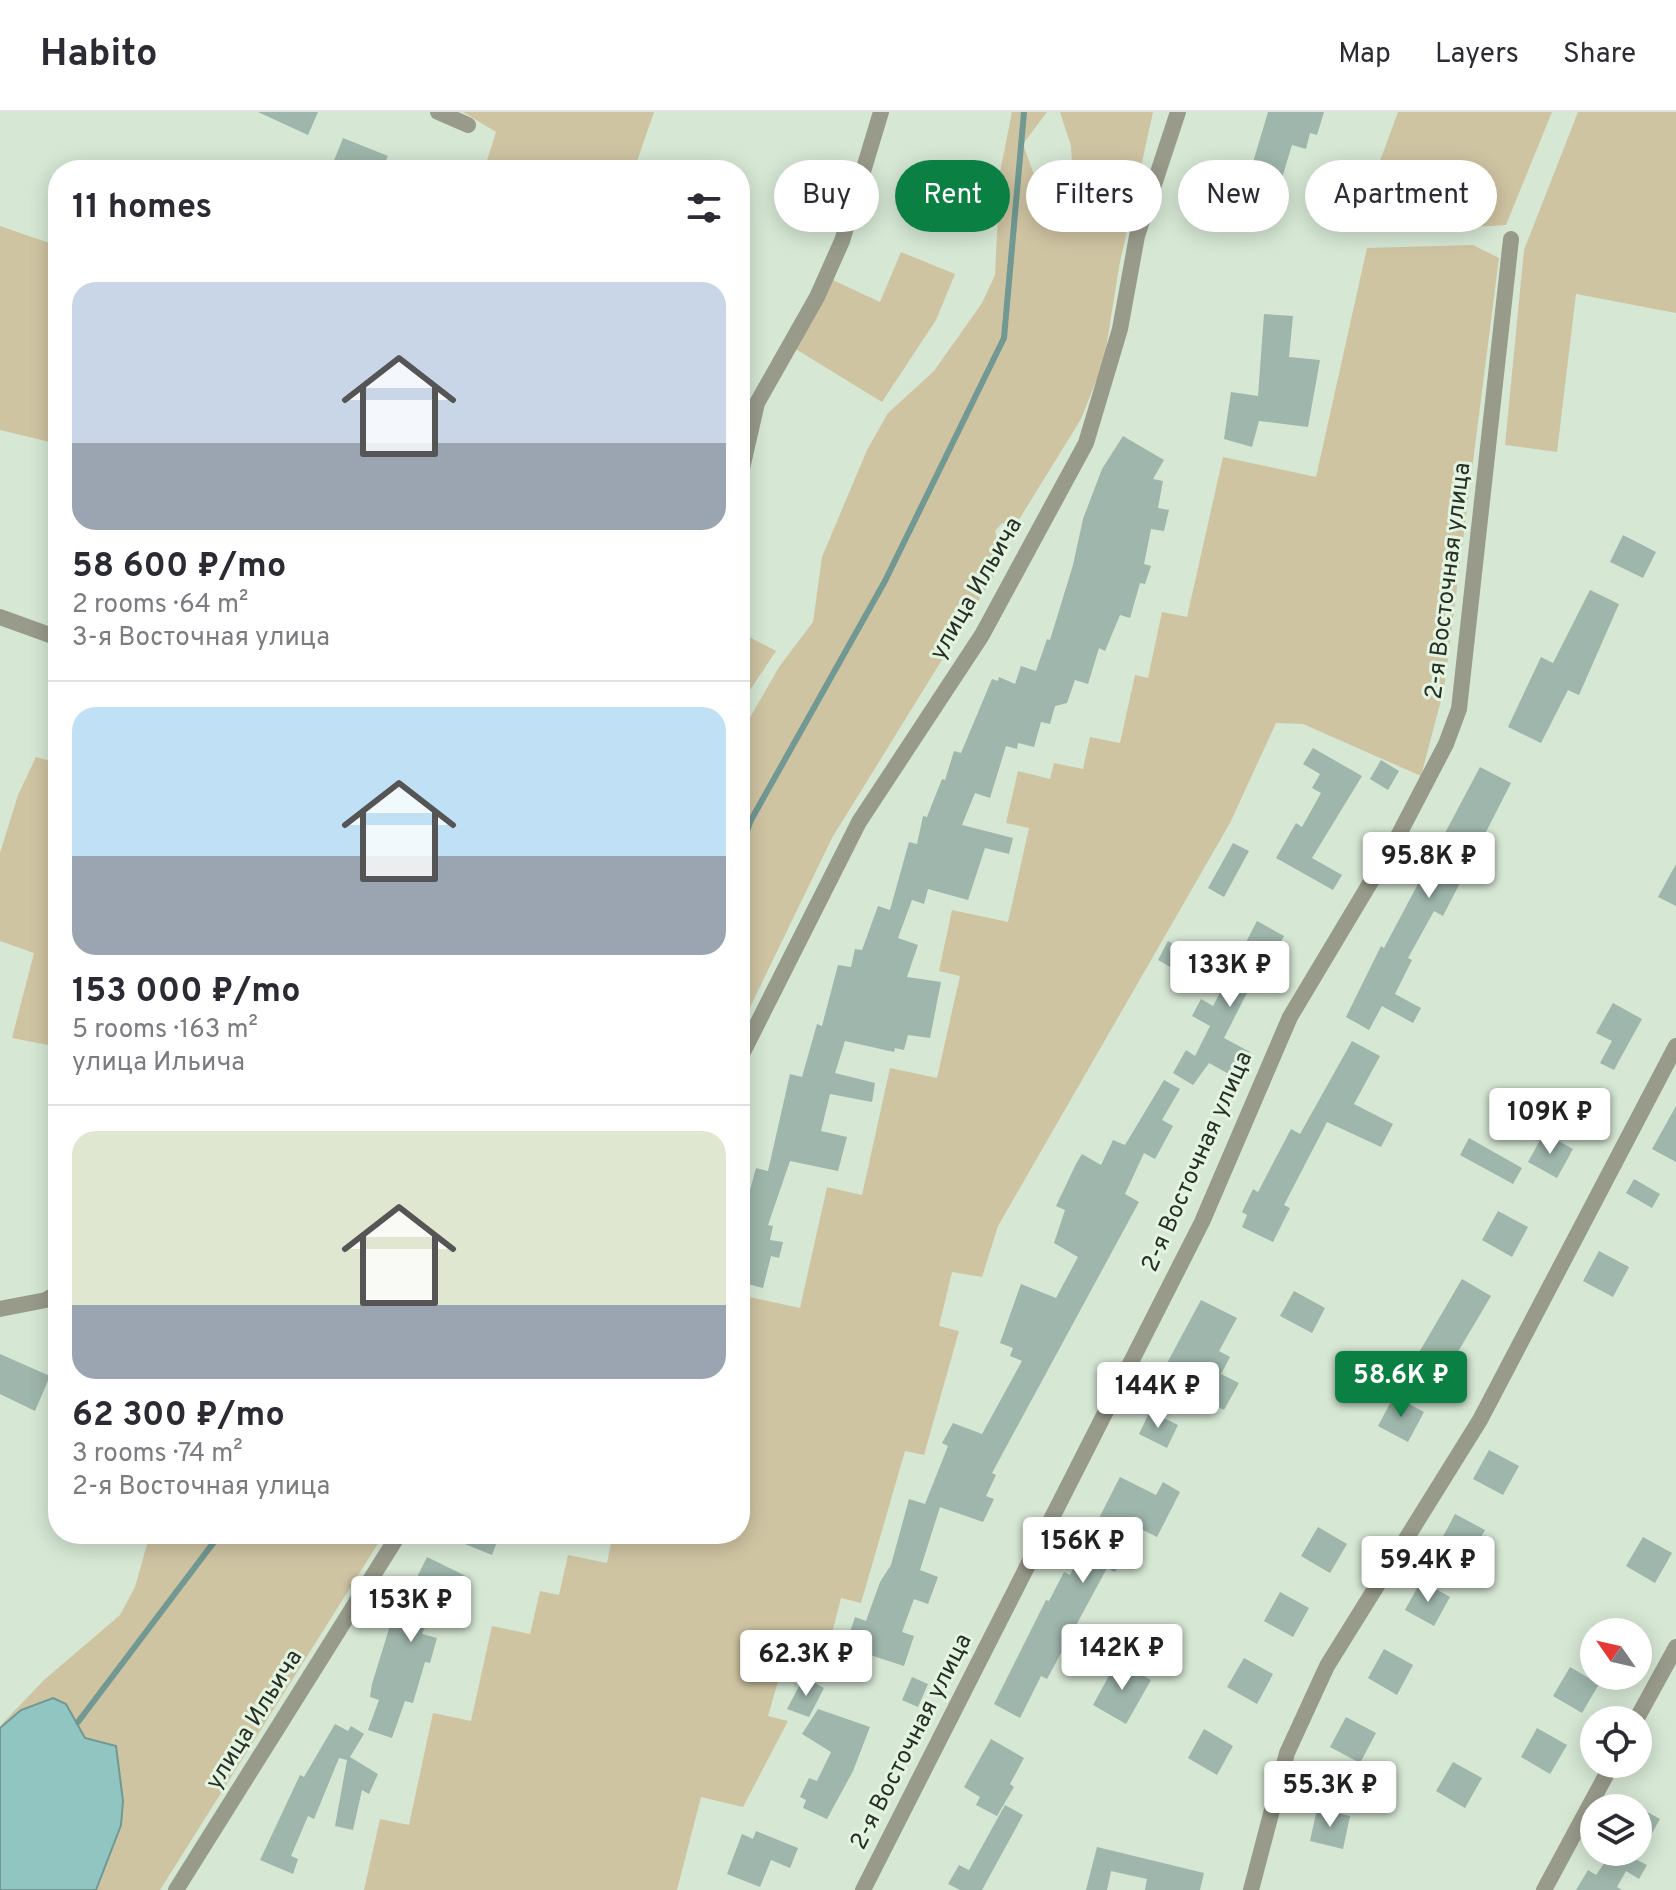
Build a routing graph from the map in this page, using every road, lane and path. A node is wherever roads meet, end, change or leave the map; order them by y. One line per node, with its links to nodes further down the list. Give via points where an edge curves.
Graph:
1 (438, 112): 4 (street)
2 (881, 112): 6 (street, via 842,241 757,403)
3 (1178, 112): 9 (street, улица Ильича, via 1137,236 1120,329 1086,443 982,635 859,822)
4 (468, 125)
5 (1511, 239): 18 (street, 2-я Восточная улица, via 1459,709 1446,744 1397,838 1290,1017 1202,1222)
6 (750, 433)
7 (0, 617): 8 (street)
8 (48, 634)
9 (750, 1038)
10 (1676, 1046): 19 (street, via 1480,1420 1327,1666 1287,1753)
11 (48, 1299): 12 (street)
12 (0, 1309)
13 (393, 1544): 17 (street, улица Ильича)
14 (1676, 1647): 15 (street)
15 (1644, 1706)
16 (1604, 1778): 20 (street)
17 (176, 1890)
18 (863, 1890)
19 (1251, 1890)
20 (1544, 1890)

